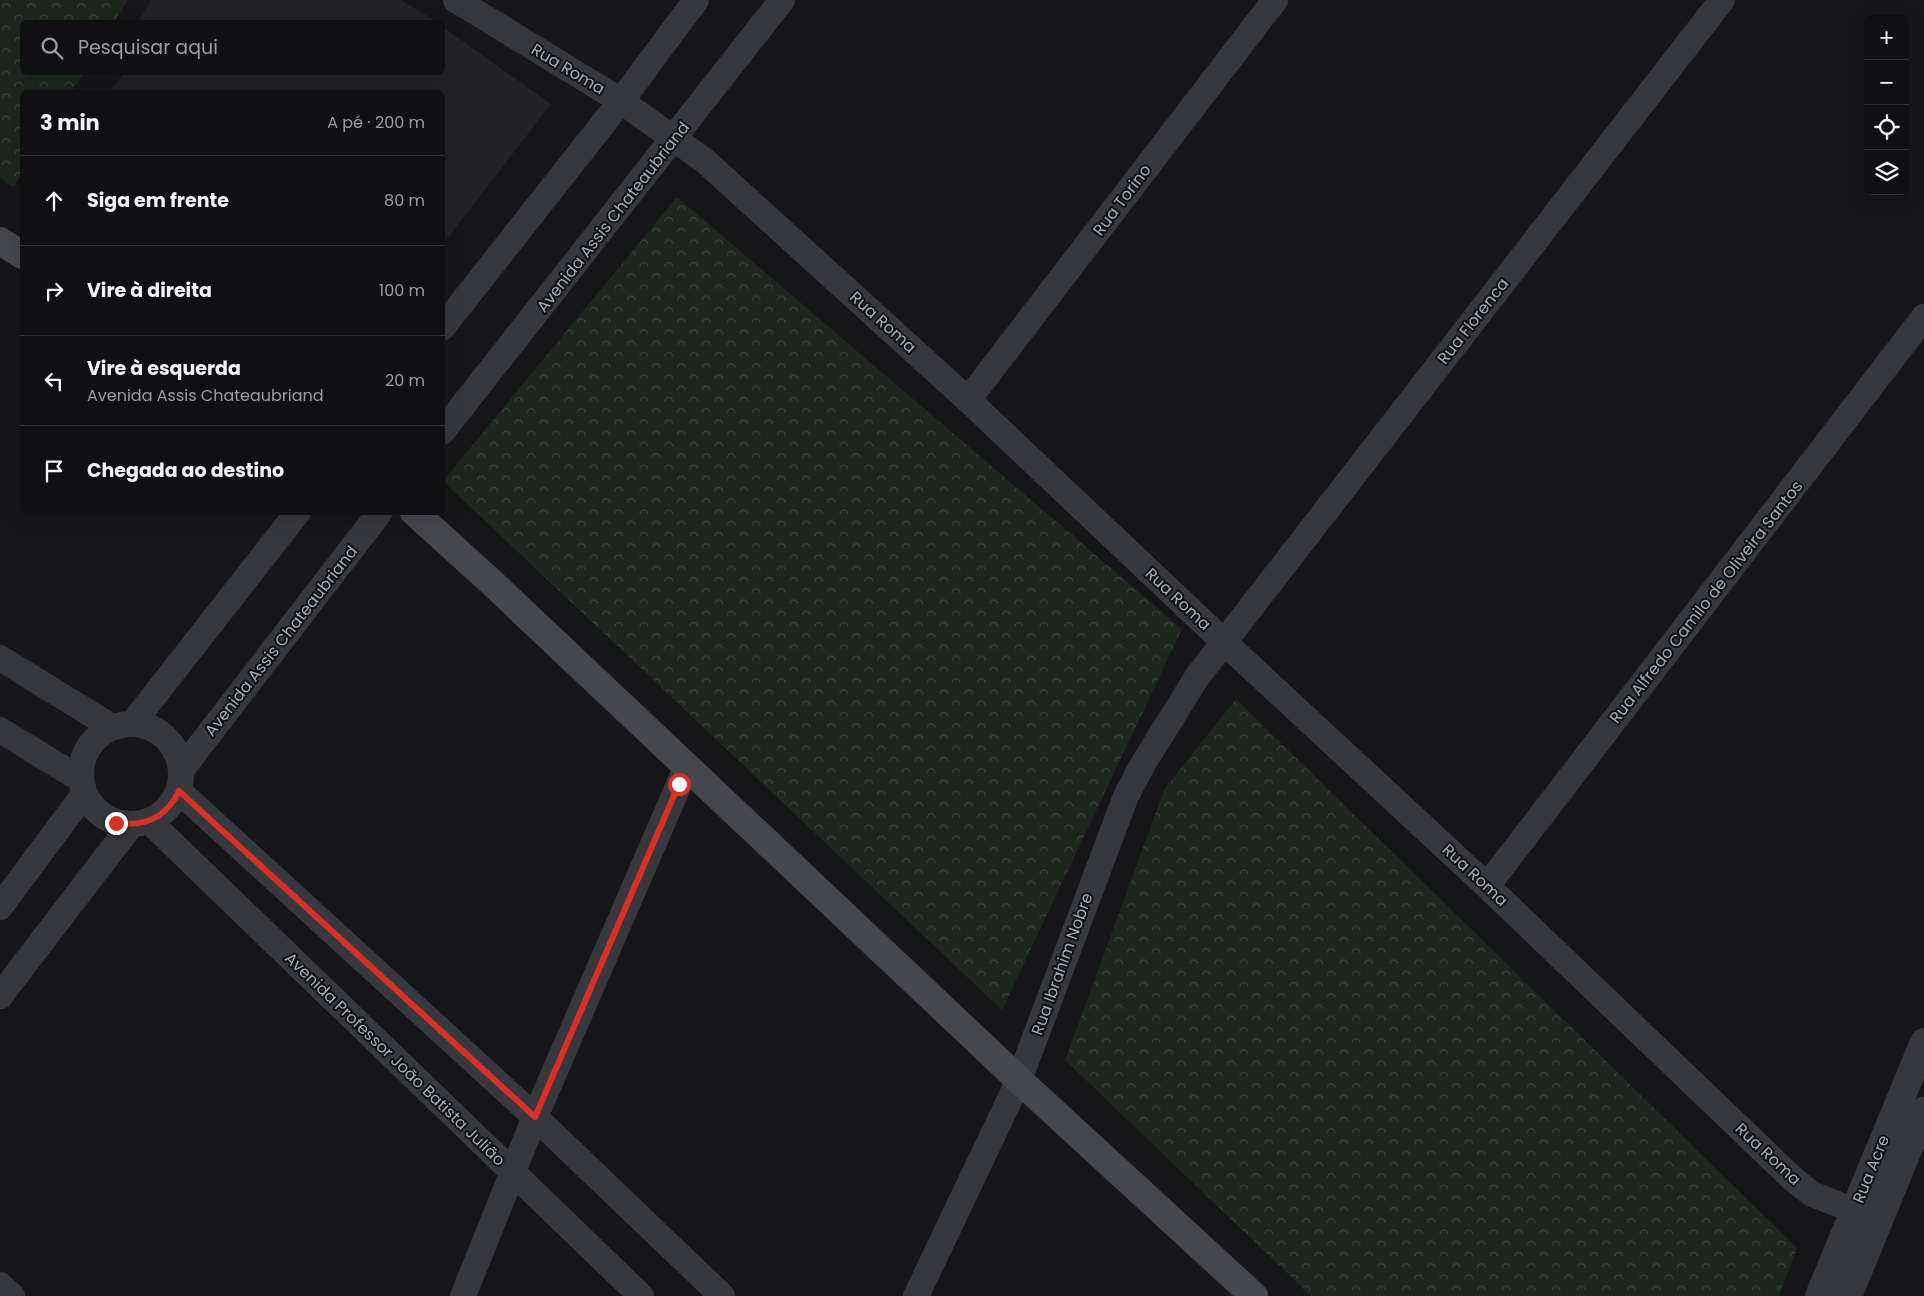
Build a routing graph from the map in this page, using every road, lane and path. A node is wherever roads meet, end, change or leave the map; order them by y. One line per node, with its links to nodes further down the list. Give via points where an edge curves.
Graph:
1 (456, 0): 6 (street, Rua Roma)
2 (696, 0): 6 (street)
3 (782, 0): 7 (street, Avenida Assis Chateaubriand)
4 (1275, 0): 12 (street, Rua Torino)
5 (1722, 0): 17 (street, Rua Florenca)
6 (621, 102): 7 (street, Rua Roma); 11 (street)
7 (676, 138): 12 (street, Rua Roma); 13 (street, Avenida Assis Chateaubriand)
8 (0, 241): 9 (main road)
9 (20, 254)
10 (1924, 317): 25 (street, Rua Alfredo Camilo de Oliveira Santos)
11 (445, 324)
12 (968, 400): 17 (street, Rua Roma)
13 (445, 428)
14 (296, 515): 19 (street)
15 (378, 515): 22 (street, Avenida Assis Chateaubriand)
16 (417, 515): 21 (main road)
17 (1223, 641): 25 (street, Rua Roma); 29 (street, Rua Ibrahim Nobre, via 1197,676 1126,796)
18 (0, 658): 19 (street)
19 (122, 725): 22 (street, via 150,728 165,738 176,752); 23 (street, via 98,735 87,748 81,763)
20 (0, 730): 23 (street)
21 (687, 766): 29 (main road); 32 (street)
22 (180, 780): 24 (street, Avenida Assis Chateaubriand, via 168,809); 32 (street)
23 (82, 787): 24 (street, via 92,807 103,817 116,823); 26 (street)
24 (141, 823): 27 (street, Avenida Assis Chateaubriand); 33 (street, Avenida Professor João Batista Julião)
25 (1487, 886): 34 (street, Rua Roma, via 1794,1180 1812,1194)
26 (0, 907)
27 (0, 996)
28 (1924, 1042): 30 (street, Rua Acre)
29 (1019, 1080): 41 (street, Rua Ibrahim Nobre); 42 (main road)
30 (1916, 1085): 34 (street, Rua Acre)
31 (1924, 1111): 35 (street, Rua Acre)
32 (535, 1117): 33 (street); 40 (street)
33 (514, 1174): 38 (street); 39 (street, Avenida Professor João Batista Julião)
34 (1854, 1211): 35 (street, Rua Roma); 43 (street, Rua Acre)
35 (1879, 1220): 44 (street, Rua Acre)
36 (0, 1284): 37 (street)
37 (12, 1296)
38 (463, 1296)
39 (641, 1296)
40 (722, 1296)
41 (916, 1296)
42 (1254, 1296)
43 (1819, 1296)
44 (1848, 1296)

